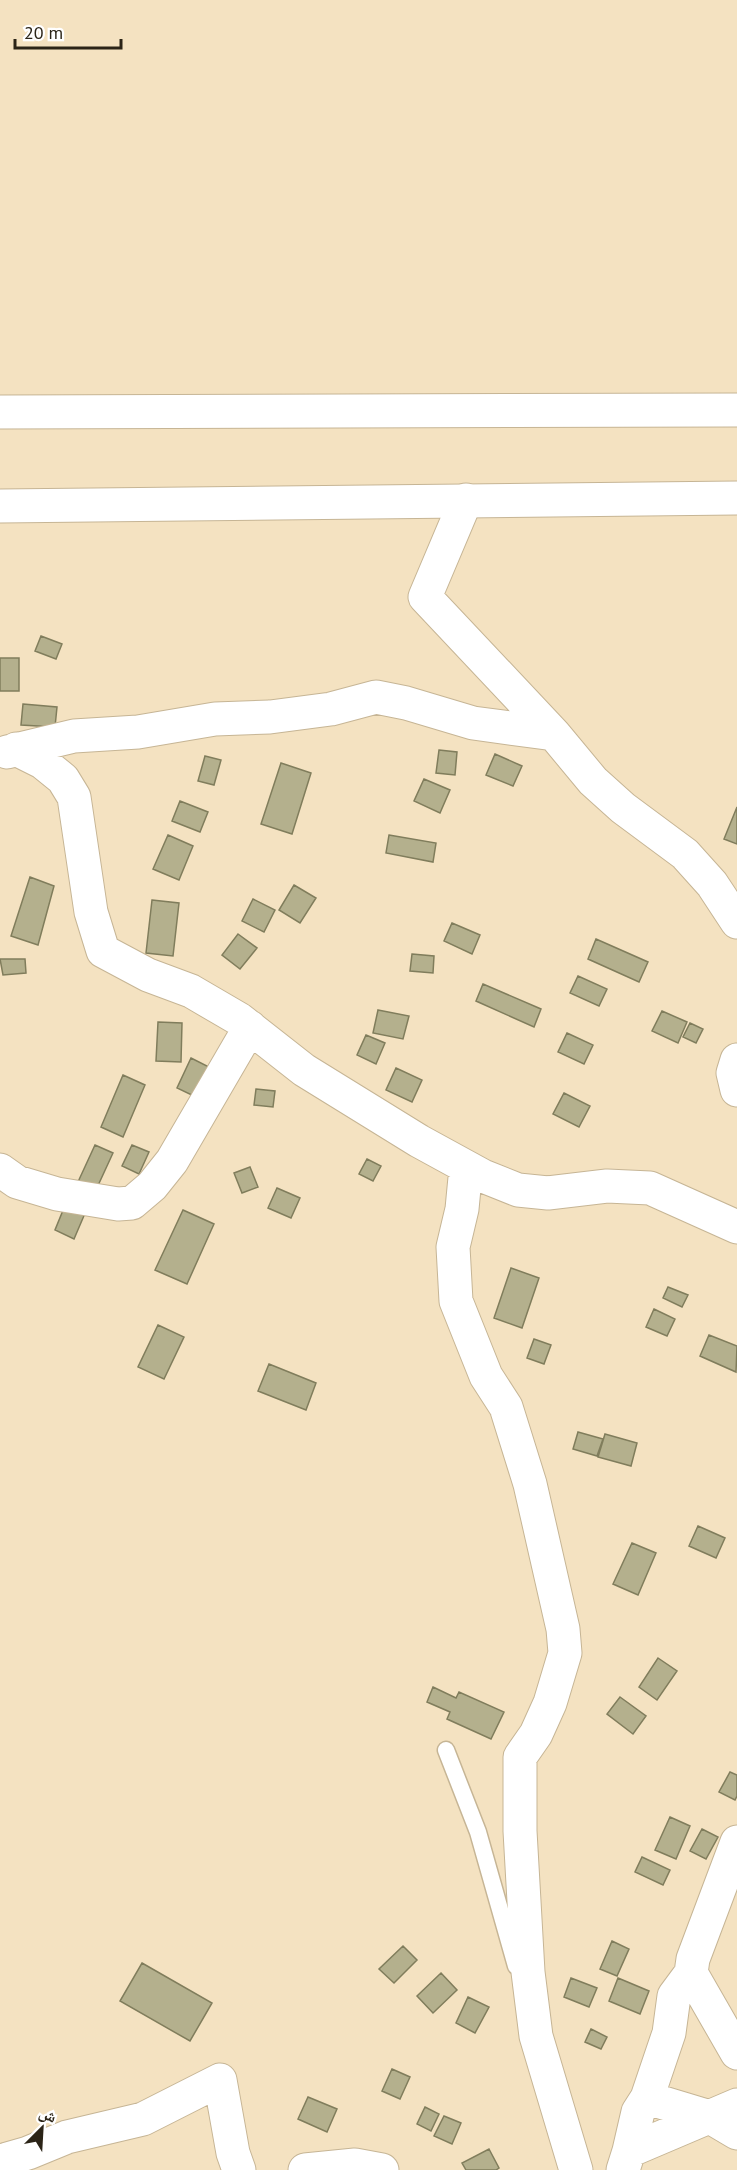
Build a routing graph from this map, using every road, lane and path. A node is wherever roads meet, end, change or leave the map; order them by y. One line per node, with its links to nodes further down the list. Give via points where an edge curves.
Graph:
1 (737, 410): 2 (street)
2 (0, 412)
3 (737, 498): 4 (street)
4 (466, 500): 5 (street); 6 (street, via 425,597)
5 (0, 506)
6 (554, 734): 7 (street, via 473,723 376,697 331,709 270,717 215,719 138,732 74,736); 8 (street, via 593,781 685,854 712,884)
7 (8, 752): 9 (street, via 42,762 63,779 74,797 91,912 103,951 148,975 191,991)
8 (737, 922)
9 (250, 1027): 12 (street, via 304,1070); 13 (street, via 172,1161 132,1203 57,1194 16,1182)
10 (737, 1060): 11 (street, via 733,1073)
11 (737, 1090)
12 (466, 1167): 14 (street, via 518,1190 548,1193 607,1186 650,1188); 18 (street, via 453,1247 456,1300 486,1376 506,1407 530,1484 565,1653 550,1703 520,1757 528,1972)
13 (0, 1170)
14 (737, 1227)
15 (446, 1750): 18 (lane, via 478,1832)
16 (737, 1842): 17 (street, via 697,1949)
17 (692, 1973): 19 (street); 20 (street, via 674,1996 669,2033)
18 (536, 2036): 27 (street)
19 (737, 2053)
20 (647, 2098): 21 (street); 22 (street, via 638,2112)
21 (728, 2118): 22 (street)
22 (626, 2161)
23 (229, 2164): 24 (street, via 220,2080 143,2119 67,2136 7,2159)
24 (0, 2166)
25 (305, 2170): 26 (street, via 355,2165)
26 (382, 2170)
27 (576, 2170)

